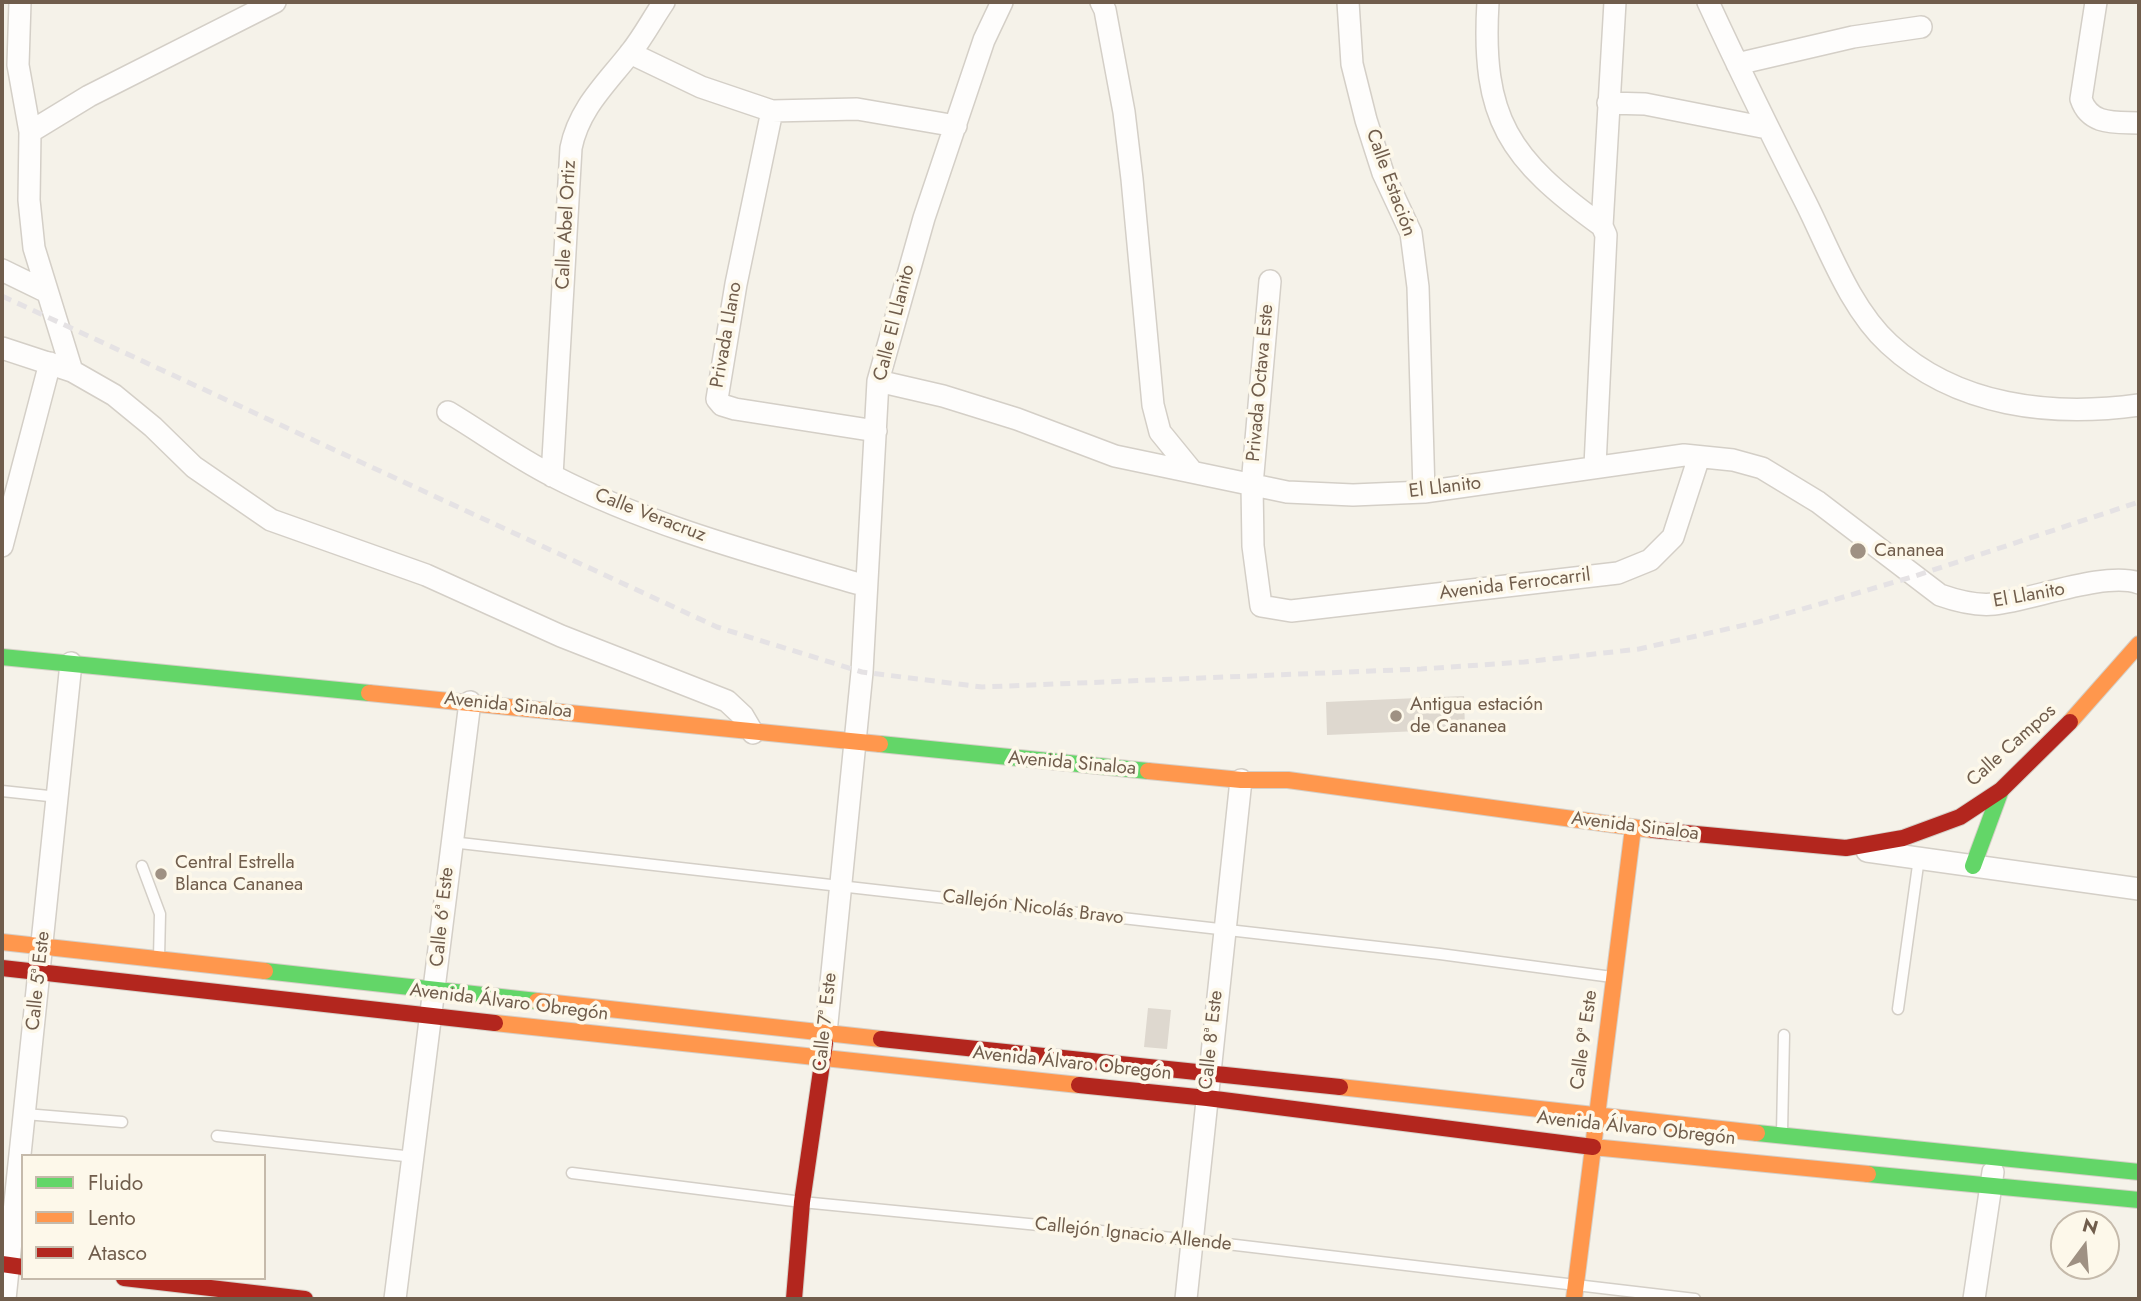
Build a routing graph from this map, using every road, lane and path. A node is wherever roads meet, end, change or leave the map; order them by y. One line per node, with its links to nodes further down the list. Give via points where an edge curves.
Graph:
1 (20, 2): 19 (street, via 18,65)
2 (275, 2): 19 (street, via 89,96)
3 (664, 2): 12 (street, Calle Abel Ortiz)
4 (1002, 2): 17 (street, Calle El Llanito, via 984,40)
5 (1101, 2): 33 (street, via 1124,112 1153,405 1160,432)
6 (1348, 2): 36 (street, Calle Estación, via 1352,64 1366,120 1383,173 1411,233 1418,287)
7 (1488, 2): 20 (street, via 1487,76 1501,123 1548,185)
8 (1615, 2): 14 (street)
9 (1708, 2): 13 (street)
10 (2095, 2): 16 (street, via 2081,99 2094,118)
11 (1921, 27): 13 (street, via 1853,37)
12 (630, 53): 15 (street, via 701,87); 34 (street, Calle Abel Ortiz, via 585,109 571,148)
13 (1737, 64): 18 (street)
14 (1608, 103): 18 (street, via 1646,104); 20 (street)
15 (772, 111): 17 (street, via 857,110); 30 (street, Privada Llano, via 717,399 735,409)
16 (2139, 123)
17 (956, 126): 27 (street, Calle El Llanito, via 904,284)
18 (1767, 128): 28 (street, via 1854,299 1889,344 1929,372 2002,403 2041,410)
19 (30, 132): 23 (street, via 29,200)
20 (1602, 226): 32 (street, via 1606,248)
21 (2, 270): 23 (street)
22 (1270, 281): 35 (street, Privada Octava Este)
23 (45, 291): 26 (street)
24 (2, 348): 25 (street)
25 (50, 363): 26 (street); 37 (street)
26 (72, 371): 45 (street, via 114,395 194,467 271,520 426,575 561,636 727,701)
27 (878, 381): 30 (street, Calle El Llanito); 33 (street, El Llanito, via 1017,419 1115,456)
28 (2139, 405)
29 (448, 412): 34 (street, Calle Veracruz)
30 (876, 432): 39 (street, Calle El Llanito)
31 (1699, 457): 32 (street, El Llanito); 38 (street, El Llanito, via 1762,468 1818,502 1922,585 1964,603 1993,604 2116,580); 40 (street, Avenida Ferrocarril, via 1673,537 1650,560 1618,573 1291,611)
32 (1595, 466): 36 (street, El Llanito)
33 (1191, 470): 35 (street, El Llanito)
34 (552, 476): 39 (street, Calle Veracruz, via 624,509)
35 (1252, 485): 36 (street, El Llanito, via 1340,495); 40 (street, Privada Octava Este, via 1253,547)
36 (1424, 492)
37 (2, 546)
38 (2139, 583)
39 (866, 586): 46 (street, Calle El Llanito)
40 (1261, 606)
41 (2139, 644): 48 (street, Calle Campos, via 2057,737)
42 (2, 657): 43 (street, Avenida Sinaloa)
43 (71, 663): 44 (street, Avenida Sinaloa); 50 (street, Calle 5ª Este)
44 (470, 702): 45 (street, Avenida Sinaloa); 52 (street, Calle 6ª Este)
45 (753, 733): 46 (street, Avenida Sinaloa)
46 (856, 744): 47 (street, Avenida Sinaloa); 57 (street, Calle 7ª Este)
47 (1241, 780): 51 (street, Avenida Sinaloa, via 1288,780); 59 (street, Calle 8ª Este)
48 (2001, 790): 53 (street, Calle Campos, via 1960,817 1903,838); 56 (street)
49 (2, 791): 50 (lane)
50 (58, 796): 61 (street, Calle 5ª Este)
51 (1633, 828): 53 (street, Avenida Sinaloa); 66 (street, Calle 9ª Este)
52 (452, 842): 57 (lane, Callejón Nicolás Bravo); 67 (street, Calle 6ª Este)
53 (1846, 848): 54 (street, Avenida Sinaloa)
54 (1919, 858): 56 (street, Avenida Sinaloa); 70 (lane)
55 (142, 866): 62 (lane, via 160,914)
56 (1973, 866): 58 (street, Avenida Sinaloa)
57 (839, 885): 59 (lane, Callejón Nicolás Bravo); 73 (street, Calle 7ª Este)
58 (2139, 888)
59 (1223, 932): 66 (lane, Callejón Nicolás Bravo); 77 (street, Calle 8ª Este)
60 (2, 942): 61 (street, Avenida Álvaro Obregón)
61 (42, 947): 62 (street, Avenida Álvaro Obregón); 65 (street, Calle 5ª Este)
62 (159, 960): 63 (street, Avenida Álvaro Obregón)
63 (193, 963): 67 (street, Avenida Álvaro Obregón); 68 (street)
64 (2, 968): 65 (street, Avenida Álvaro Obregón)
65 (40, 972): 68 (street, Avenida Álvaro Obregón); 80 (street, Calle 5ª Este)
66 (1615, 977): 81 (street, Calle 9ª Este)
67 (435, 988): 69 (street, Avenida Álvaro Obregón); 71 (street, Calle 6ª Este)
68 (186, 989): 71 (street, Avenida Álvaro Obregón)
69 (578, 1004): 72 (street); 73 (street, Avenida Álvaro Obregón)
70 (1898, 1009)
71 (432, 1015): 72 (street, Avenida Álvaro Obregón); 89 (street, Calle 6ª Este)
72 (577, 1032): 76 (street, Avenida Álvaro Obregón)
73 (826, 1033): 75 (street, Avenida Álvaro Obregón); 76 (street, Calle 7ª Este)
74 (1784, 1035): 85 (lane)
75 (958, 1047): 77 (street, Avenida Álvaro Obregón); 78 (street)
76 (822, 1060): 78 (street, Avenida Álvaro Obregón); 94 (street, Calle 7ª Este)
77 (1208, 1072): 79 (street, Calle 8ª Este); 81 (street, Avenida Álvaro Obregón)
78 (953, 1073): 79 (street, Avenida Álvaro Obregón)
79 (1207, 1098): 84 (street, Avenida Álvaro Obregón); 95 (street, Calle 8ª Este)
80 (25, 1114): 82 (lane); 86 (street, Calle 5ª Este)
81 (1596, 1117): 84 (street, Calle 9ª Este); 85 (street, Avenida Álvaro Obregón)
82 (122, 1122)
83 (217, 1136): 89 (lane)
84 (1593, 1147): 85 (street, Avenida Álvaro Obregón); 98 (street, Calle 9ª Este)
85 (1780, 1150): 87 (street, Avenida Álvaro Obregón); 92 (street, Avenida Álvaro Obregón)
86 (21, 1154)
87 (1996, 1156): 90 (street, Avenida Álvaro Obregón); 92 (street)
88 (21, 1157): 96 (street, Calle 5ª Este)
89 (414, 1157): 101 (street, Calle 6ª Este)
90 (2139, 1172)
91 (572, 1173): 94 (lane, Callejón Ignacio Allende)
92 (1992, 1185): 93 (street, Avenida Álvaro Obregón); 105 (street)
93 (2139, 1200)
94 (802, 1202): 95 (lane, Callejón Ignacio Allende); 102 (street, Calle 7ª Este)
95 (1193, 1240): 98 (lane, Callejón Ignacio Allende); 103 (street, Calle 8ª Este)
96 (11, 1265): 99 (street, Calle 5ª Este)
97 (141, 1280): 100 (street)
98 (1574, 1292): 104 (lane, Callejón Ignacio Allende)
99 (5, 1299)
100 (305, 1299)
101 (395, 1299)
102 (794, 1299)
103 (1186, 1299)
104 (1695, 1299)
105 (1974, 1299)

